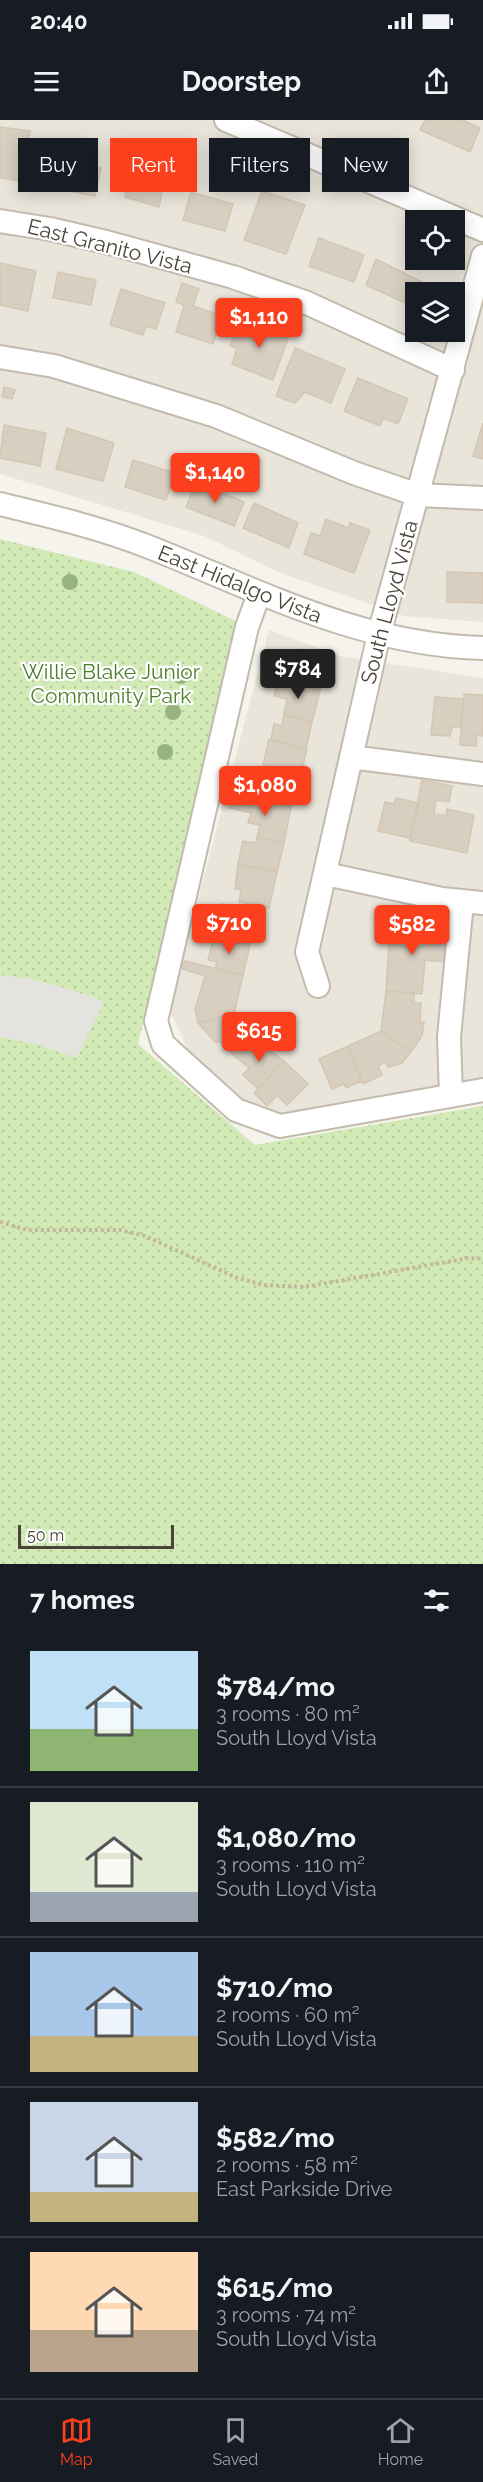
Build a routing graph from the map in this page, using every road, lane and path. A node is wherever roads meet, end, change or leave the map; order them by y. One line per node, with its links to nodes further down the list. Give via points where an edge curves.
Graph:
1 (226, 120): 3 (street)
2 (0, 220): 6 (street, East Granito Vista, via 110,243 232,277 307,303)
3 (483, 230)
4 (483, 256): 6 (street, South Lloyd Vista)
5 (0, 357): 7 (street, via 54,366 216,416)
6 (453, 370): 7 (street, South Lloyd Vista)
7 (417, 495): 8 (street); 11 (street, South Lloyd Vista)
8 (483, 498)
9 (0, 504): 10 (street, East Hidalgo Vista, via 147,546)
10 (260, 594): 11 (street, East Hidalgo Vista, via 341,625); 19 (street, via 247,627 156,1021 163,1044 236,1110 280,1126)
11 (379, 634): 12 (street, East Hidalgo Vista, via 445,647); 13 (street, South Lloyd Vista)
12 (483, 648)
13 (351, 757): 14 (street); 15 (street, South Lloyd Vista)
14 (483, 774)
15 (326, 874): 16 (street); 17 (street, South Lloyd Vista, via 307,952)
16 (473, 902): 19 (street, via 449,1037)
17 (318, 986)
18 (483, 1090): 19 (street)
19 (451, 1096)
20 (0, 1221): 21 (path, via 27,1230 120,1230 146,1236 235,1277 263,1285 304,1287 469,1258)
21 (483, 1259)

